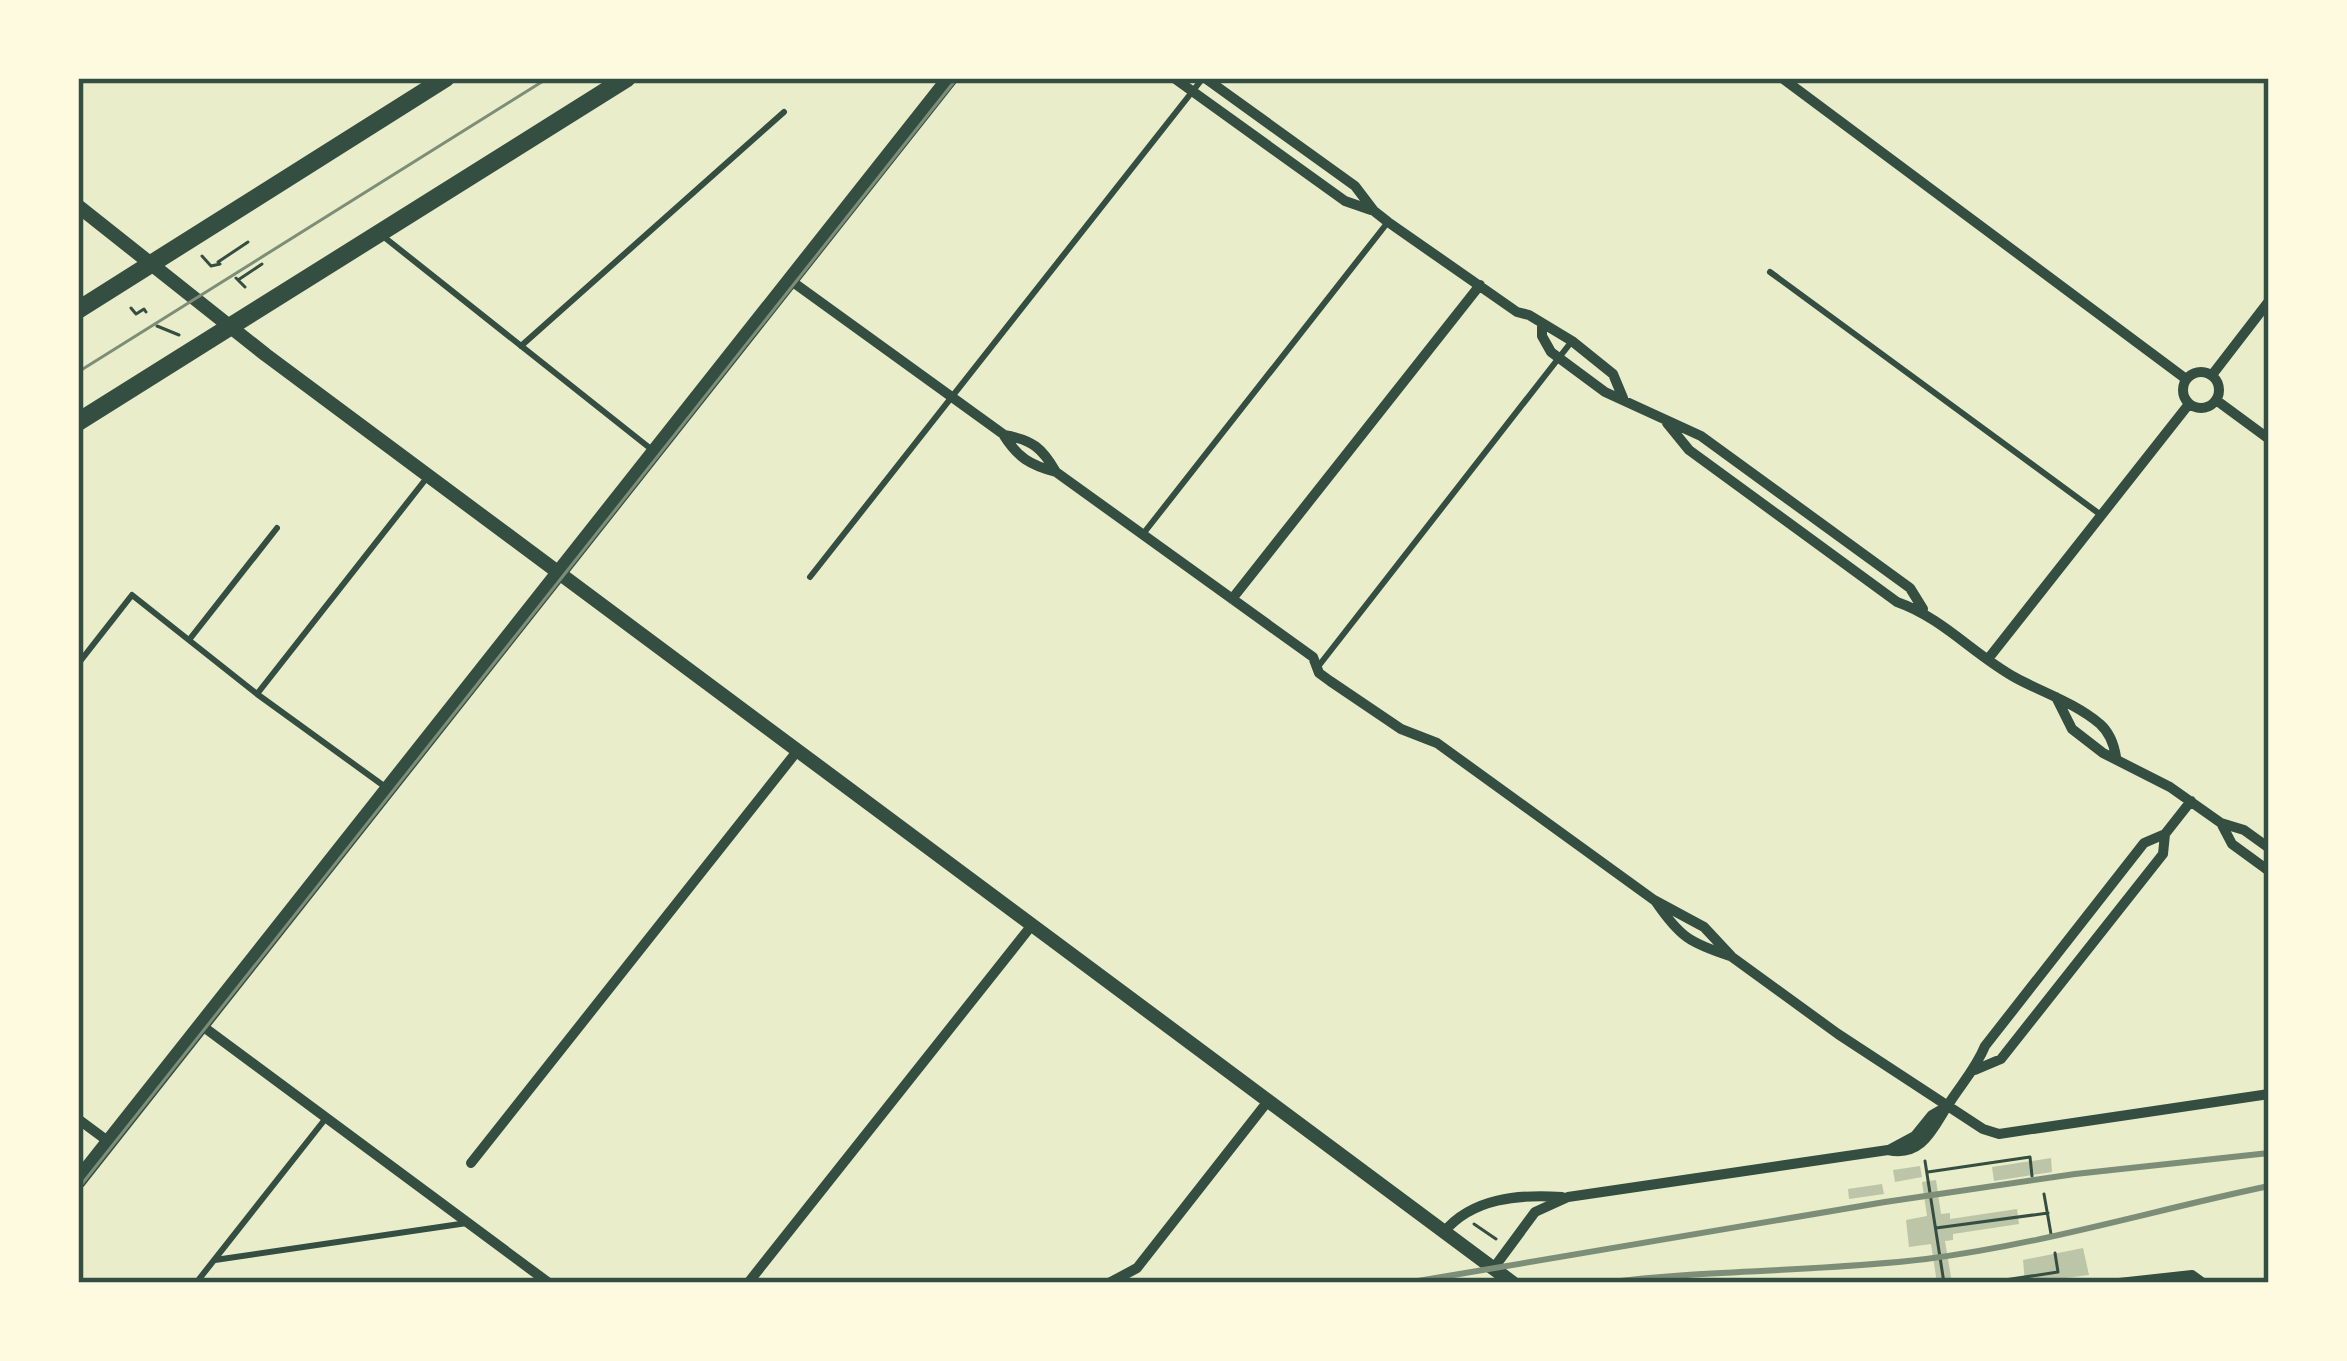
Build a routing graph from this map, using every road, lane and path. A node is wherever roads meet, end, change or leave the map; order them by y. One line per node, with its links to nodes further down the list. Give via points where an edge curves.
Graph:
1 (446, 78): 15 (highway)
2 (627, 78): 12 (highway)
3 (950, 78): 18 (main road)
4 (1174, 78): 7 (street)
5 (1204, 78): 7 (lane); 10 (street, via 1355,186)
6 (1782, 78): 33 (street)
7 (1192, 92): 10 (street, via 1345,201); 34 (lane)
8 (784, 112): 30 (lane)
9 (78, 206): 15 (street)
10 (1374, 212): 11 (street)
11 (1388, 221): 19 (street); 47 (lane)
12 (380, 234): 27 (highway); 30 (lane)
13 (248, 242): 14 (path, via 212,266)
14 (202, 256)
15 (152, 264): 23 (highway); 27 (street)
16 (262, 264): 20 (path, via 237,279)
17 (1770, 272): 45 (lane)
18 (790, 280): 34 (street); 42 (main road)
19 (1480, 285): 25 (street); 50 (street)
20 (245, 286)
21 (2269, 301): 32 (street)
22 (131, 308): 24 (path)
23 (78, 310)
24 (146, 312)
25 (1542, 323): 29 (street); 31 (street, via 1545,344)
26 (157, 326): 28 (path)
27 (230, 326): 38 (highway); 44 (street)
28 (180, 336)
29 (1572, 341): 31 (lane); 35 (street, via 1613,374)
30 (520, 346): 42 (lane)
31 (1558, 358): 35 (street); 55 (lane)
32 (2212, 375): 33 (street); 36 (street)
33 (2186, 379): 37 (street)
34 (952, 397): 40 (street); 49 (lane)
35 (1623, 398): 39 (street)
36 (2216, 400): 37 (street, via 2203,408); 41 (street)
37 (2189, 404): 45 (street)
38 (78, 422)
39 (1667, 423): 51 (street, via 1689,450 1840,562); 51 (street, via 1701,436 1910,588)
40 (1003, 434): 43 (street, via 1029,464); 43 (street, via 1042,449)
41 (2269, 439)
42 (654, 451): 48 (main road)
43 (1056, 472): 47 (street)
44 (429, 475): 48 (street); 56 (lane)
45 (2101, 514): 53 (street)
46 (277, 528): 52 (lane)
47 (1143, 534): 50 (street)
48 (559, 572): 58 (street); 60 (main road)
49 (810, 577)
50 (1232, 599): 55 (street, via 1313,657)
51 (1924, 611): 53 (street)
52 (188, 640): 54 (lane, via 132,596); 56 (lane)
53 (1988, 658): 57 (street)
54 (78, 664)
55 (1317, 668): 66 (street, via 1401,729 1437,743)
56 (257, 694): 60 (lane)
57 (2056, 697): 59 (street, via 2072,729); 59 (street, via 2102,726)
58 (798, 750): 70 (street); 85 (street)
59 (2116, 757): 61 (street)
60 (387, 788): 75 (main road)
61 (2191, 801): 62 (street); 63 (street)
62 (2222, 824): 64 (street); 65 (street, via 2232,844)
63 (2165, 834): 67 (street, via 2144,843); 68 (street, via 2163,854)
64 (2269, 848)
65 (2269, 871)
66 (1654, 900): 72 (street, via 1704,927); 72 (street, via 1677,933)
67 (2093, 908): 68 (street); 69 (street)
68 (2110, 921): 71 (street)
69 (2081, 924): 71 (street); 73 (street)
70 (1032, 925): 78 (street); 104 (street)
71 (2097, 937): 74 (street)
72 (1732, 957): 79 (street)
73 (2032, 987): 74 (street); 76 (street)
74 (2048, 1000): 76 (street, via 2001,1059)
75 (201, 1025): 80 (street); 82 (main road)
76 (1975, 1070): 79 (street)
77 (2269, 1094): 79 (street, via 1999,1134)
78 (1268, 1101): 95 (street); 105 (street, via 1136,1268)
79 (1947, 1106): 83 (street); 84 (street)
80 (326, 1118): 93 (street); 99 (lane)
81 (78, 1119): 82 (street)
82 (109, 1142): 88 (main road)
83 (1924, 1142): 84 (street); 86 (path)
84 (1888, 1150): 90 (street)
85 (471, 1163)
86 (1926, 1176): 87 (path, via 2030,1156); 94 (path)
87 (2032, 1176)
88 (78, 1181)
89 (2044, 1194): 91 (path)
90 (1568, 1197): 95 (street, via 1474,1206); 100 (street, via 1535,1212)
91 (2048, 1213): 94 (path); 96 (path)
92 (1466, 1217): 97 (path)
93 (467, 1223): 99 (lane); 103 (street)
94 (1934, 1228): 107 (path)
95 (1444, 1232): 100 (street)
96 (2051, 1234)
97 (1502, 1243)
98 (2055, 1253): 101 (path, via 2058,1273)
99 (215, 1260): 102 (lane)
100 (1493, 1265): 106 (street)
101 (2016, 1281): 108 (path)
102 (196, 1283)
103 (549, 1283)
104 (748, 1283)
105 (1109, 1283)
106 (1513, 1283)
107 (1944, 1283)
108 (1985, 1283)
109 (2119, 1283): 110 (street, via 2192,1275)
110 (2203, 1283)

